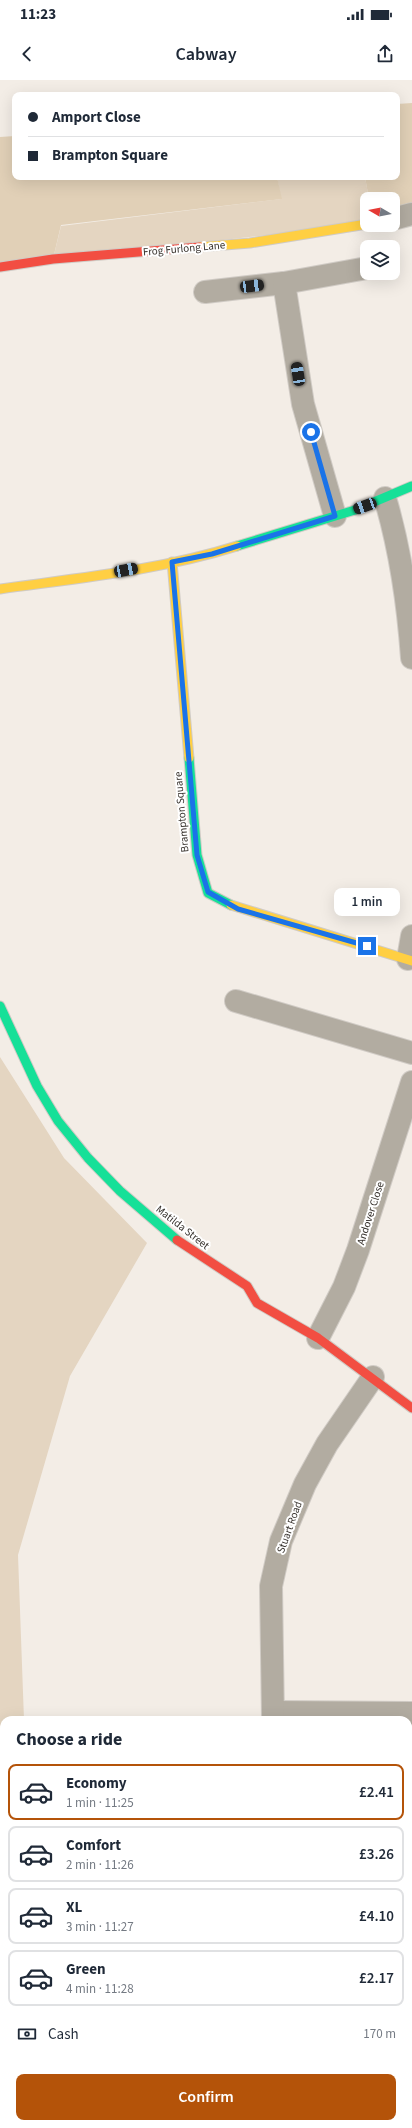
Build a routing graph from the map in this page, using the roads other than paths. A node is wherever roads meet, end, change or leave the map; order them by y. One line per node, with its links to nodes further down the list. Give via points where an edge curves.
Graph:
1 (412, 214): 2 (street)
2 (400, 217)
3 (360, 225): 4 (street, Frog Furlong Lane, via 250,243 53,259)
4 (0, 267)
5 (360, 269): 6 (street)
6 (284, 283): 7 (street); 10 (street, via 303,404)
7 (205, 292)
8 (412, 486): 9 (street)
9 (385, 498): 10 (street); 13 (street, via 397,540 408,607)
10 (335, 516): 11 (street, via 212,554)
11 (172, 562): 12 (street); 15 (street, Brampton Square, via 197,855 208,892 238,909)
12 (0, 589)
13 (412, 658)
14 (412, 936): 15 (street)
15 (410, 960)
16 (236, 1001): 18 (street)
17 (0, 1006): 20 (street, Matilda Street, via 37,1086 58,1121 88,1158 120,1191 174,1238 247,1286 257,1303)
18 (412, 1053)
19 (412, 1082): 20 (street, Andover Close, via 358,1250 344,1287)
20 (318, 1338): 21 (street, Matilda Street)
21 (373, 1377): 22 (street, Matilda Street); 24 (street, Stuart Road, via 327,1444 305,1484 281,1541 272,1586)
22 (412, 1408)
23 (412, 1713): 24 (street)
24 (273, 1716)

